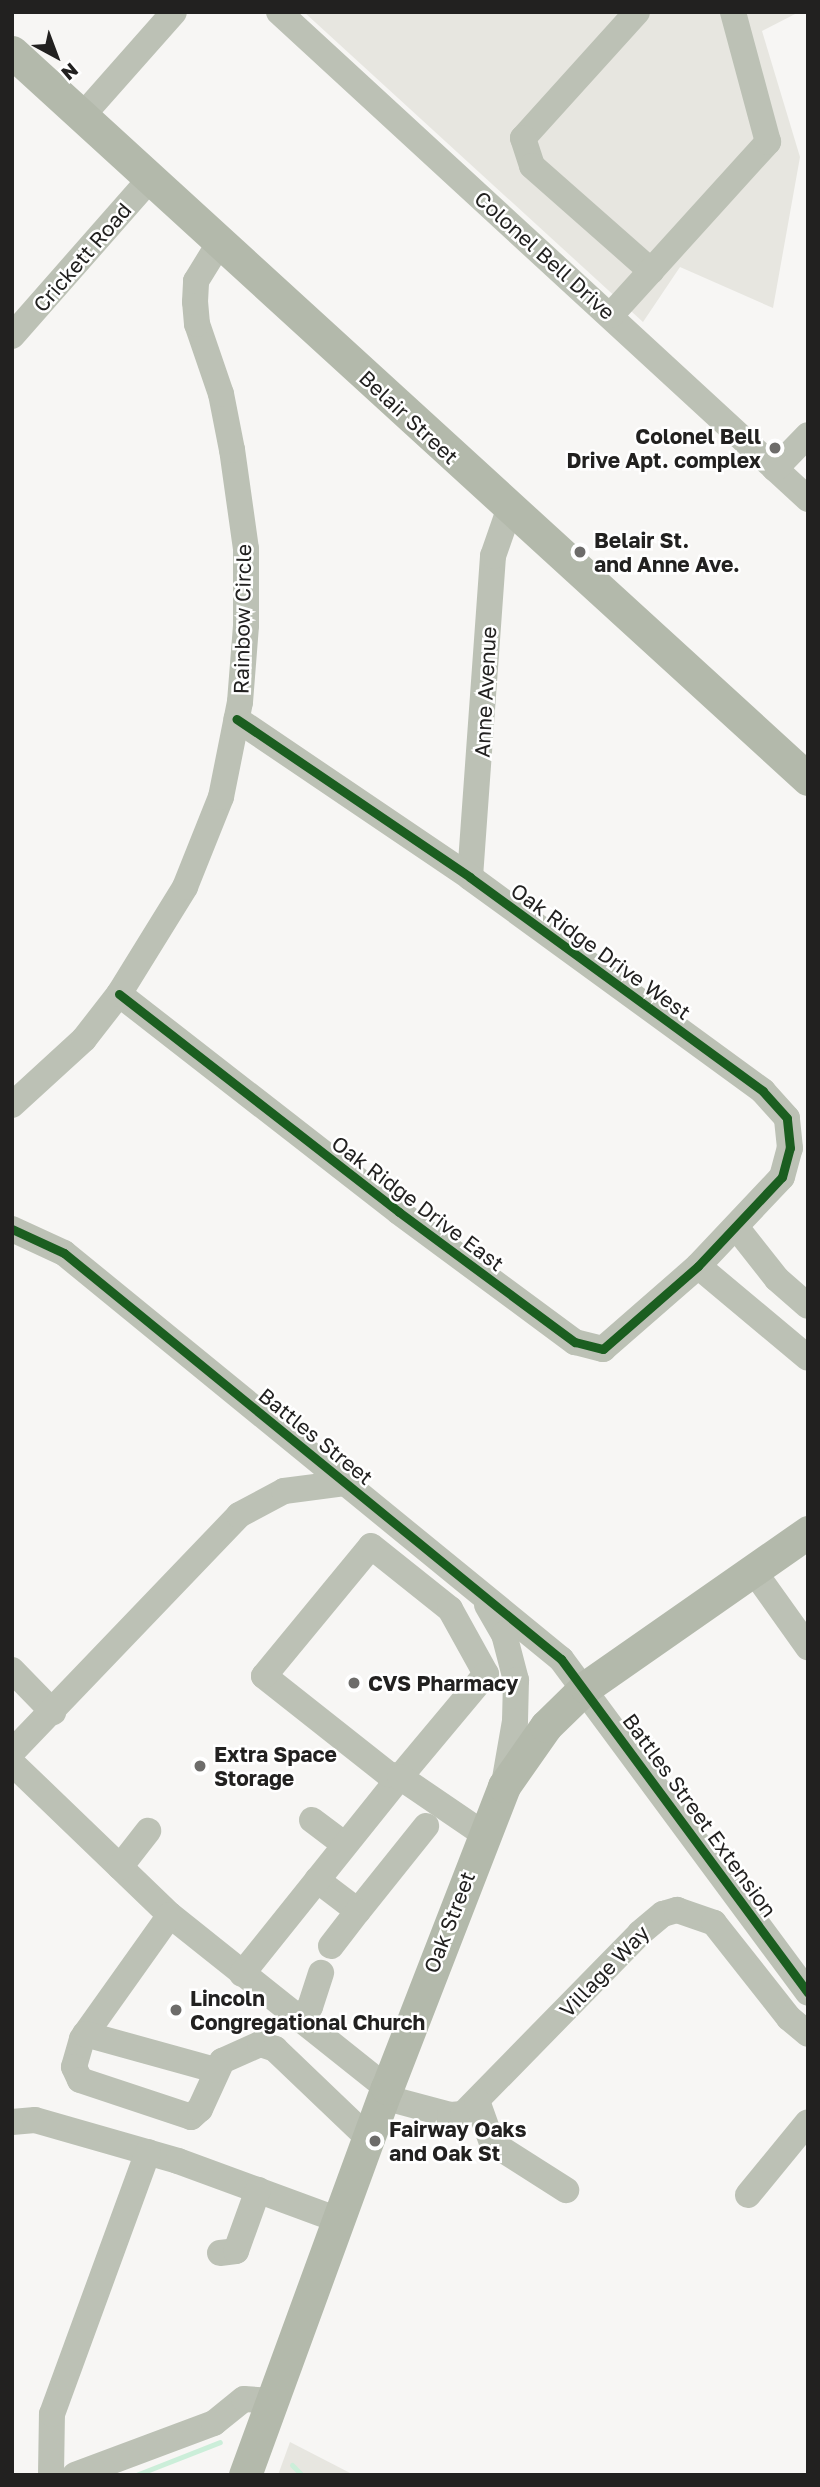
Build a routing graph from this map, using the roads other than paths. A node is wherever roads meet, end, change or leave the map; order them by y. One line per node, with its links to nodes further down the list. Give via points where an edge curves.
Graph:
1 (174, 12): 6 (street)
2 (279, 12): 10 (street, Colonel Bell Drive)
3 (637, 12): 9 (street, via 523,138 532,166)
4 (733, 12): 9 (street, via 768,142)
5 (12, 52): 6 (main road, Belair Street)
6 (83, 115): 7 (main road, Belair Street)
7 (151, 178): 8 (main road, Belair Street); 11 (street, Crickett Road)
8 (220, 242): 15 (main road, Belair Street); 16 (street, Rainbow Circle, via 197,281 195,302 197,324 223,403 246,549 246,625)
9 (651, 271): 10 (street)
10 (611, 315): 13 (street, Colonel Bell Drive)
11 (12, 336)
12 (808, 435): 13 (street)
13 (775, 469): 14 (street, Colonel Bell Drive)
14 (808, 499)
15 (509, 510): 17 (main road, Belair Street); 18 (street, Anne Avenue, via 493,556)
16 (237, 719): 18 (street, Oak Ridge Drive West); 19 (street, Rainbow Circle, via 221,797 185,887)
17 (808, 779)
18 (470, 877): 21 (street, Oak Ridge Drive West, via 763,1091 787,1118 790,1148 782,1177)
19 (119, 994): 20 (street, Rainbow Circle, via 83,1040); 23 (street, Oak Ridge Drive East, via 575,1342 603,1349)
20 (12, 1105)
21 (736, 1227): 23 (street, Oak Ridge Drive West); 24 (street, via 769,1271)
22 (12, 1229): 26 (street, Battles Street, via 64,1253)
23 (698, 1266): 25 (street)
24 (808, 1306)
25 (808, 1358)
26 (346, 1483): 29 (street, Battles Street); 33 (street, via 284,1491 239,1515)
27 (808, 1532): 28 (main road, Oak Street)
28 (753, 1570): 30 (street); 32 (main road, Oak Street)
29 (473, 1587): 32 (street, Battles Street, via 552,1651); 37 (street, Battles Street, via 504,1634 516,1680 515,1721)
30 (808, 1647)
31 (12, 1670): 33 (street)
32 (586, 1687): 37 (main road, Oak Street, via 546,1726); 50 (street, Battles Street Extension)
33 (52, 1712): 34 (street)
34 (12, 1752)
35 (12, 1763): 43 (street)
36 (400, 1777): 36 (street, via 388,1774 264,1676 371,1546 450,1609 486,1674); 41 (street); 42 (street)
37 (503, 1786): 41 (main road, Oak Street)
38 (312, 1820): 42 (street)
39 (426, 1826): 45 (street)
40 (148, 1831): 43 (street)
41 (482, 1833): 55 (main road, Oak Street)
42 (345, 1845): 44 (street)
43 (120, 1867): 46 (street)
44 (317, 1880): 45 (street); 49 (street)
45 (358, 1910): 47 (street)
46 (170, 1915): 49 (street); 52 (street)
47 (331, 1946)
48 (321, 1973): 51 (street, via 310,2007)
49 (242, 1974): 51 (street)
50 (808, 1993)
51 (299, 2020): 55 (street)
52 (85, 2034): 54 (street); 54 (street, via 74,2067 85,2084 183,2117 200,2109)
53 (808, 2034): 56 (street, Village Way, via 789,2018 715,1923 677,1910 645,1928)
54 (215, 2070): 59 (street, via 232,2053 268,2046)
55 (385, 2092): 56 (street, Village Way, via 450,2115 463,2114); 59 (main road, Oak Street)
56 (478, 2101): 62 (street, via 492,2143)
57 (12, 2122): 60 (street, via 35,2120)
58 (808, 2122): 63 (street)
59 (368, 2138): 64 (main road, Oak Street)
60 (148, 2152): 61 (street); 67 (street, via 52,2414)
61 (258, 2190): 64 (street); 65 (street, via 236,2251)
62 (566, 2190)
63 (748, 2195)
64 (338, 2220): 66 (main road, Oak Street)
65 (220, 2253)
66 (273, 2401): 68 (street, via 244,2399 214,2423); 69 (main road, Oak Street)
67 (51, 2475)
68 (75, 2475)
69 (245, 2475)

